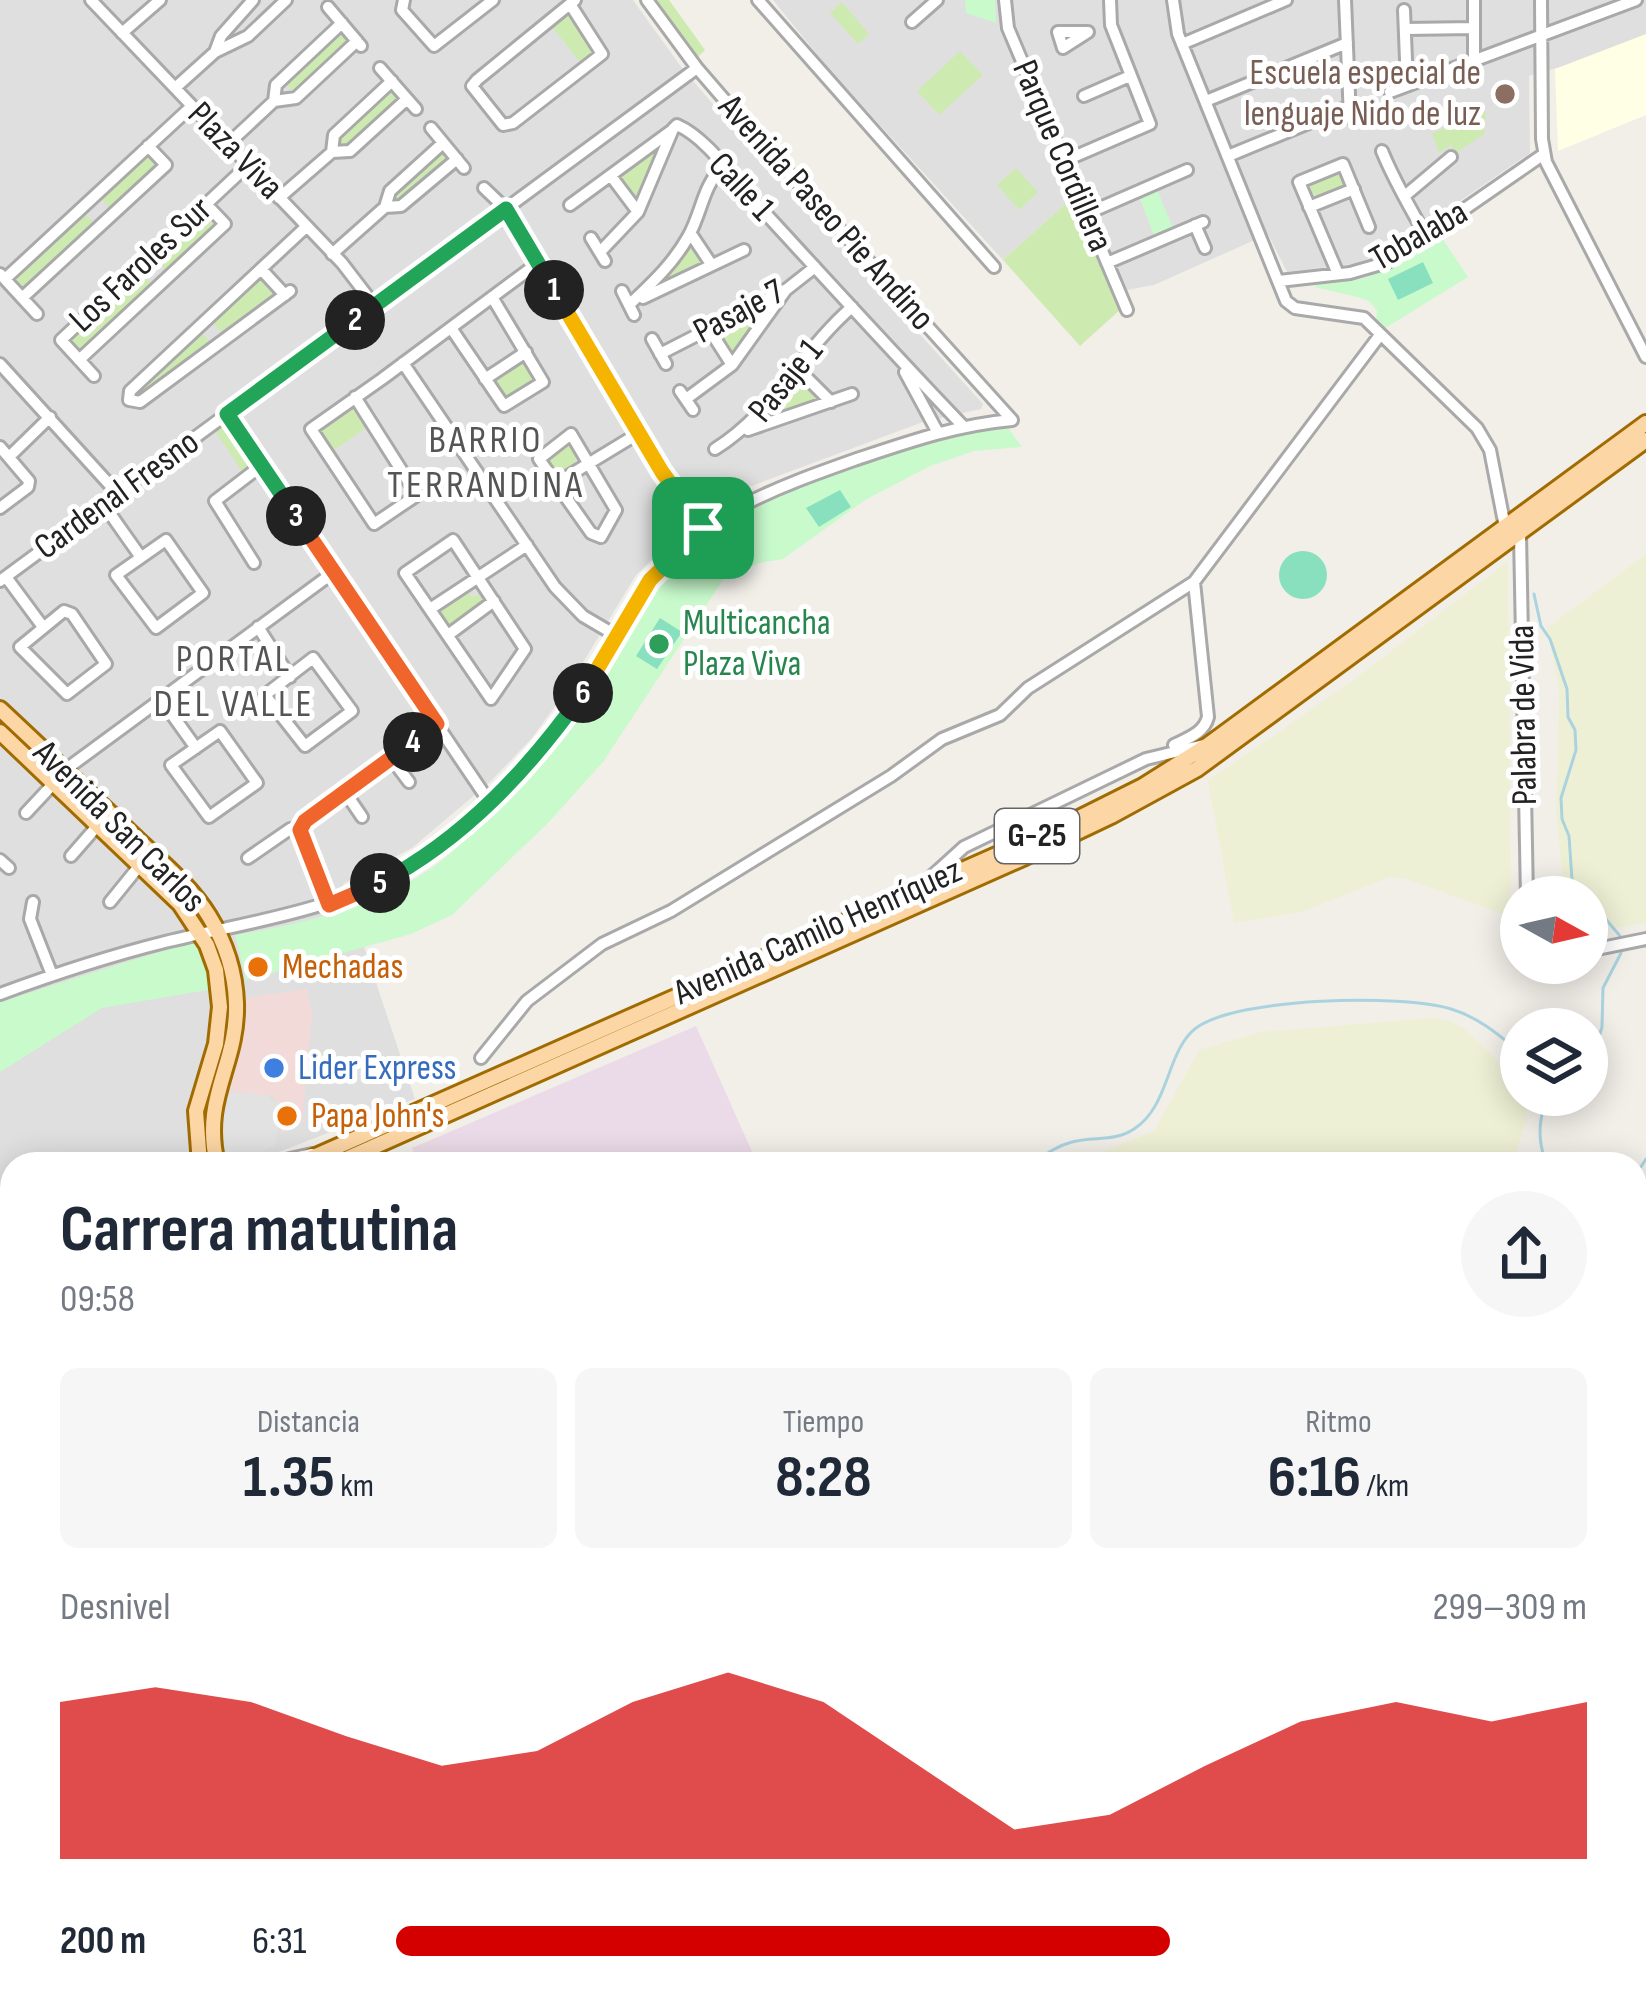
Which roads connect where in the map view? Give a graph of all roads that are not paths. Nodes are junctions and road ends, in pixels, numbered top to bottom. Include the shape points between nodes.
1 (91, 0) edge
2 (160, 0) edge
3 (253, 0) edge
4 (286, 0) edge
5 (404, 0) edge
6 (493, 0) edge
7 (647, 0) edge
8 (758, 0) edge
9 (937, 0) edge
10 (1005, 0) edge
11 (1110, 0) edge
12 (1173, 0) edge
13 (1240, 0) edge
14 (1345, 0) edge
15 (1474, 0) edge
16 (1541, 0) edge
17 (1636, 0) edge
18 (1282, 1) edge
19 (572, 2) edge
20 (1610, 5) edge
21 (328, 7) dead end
22 (1404, 10) dead end
23 (1241, 19) junction
24 (912, 22) dead end
25 (342, 23) junction
26 (1111, 25) junction
27 (1474, 28) junction
28 (1405, 29) junction
29 (1088, 32) dead end
30 (122, 33) junction
31 (1541, 34) junction
32 (1347, 43) junction
33 (1182, 44) junction
34 (215, 52) junction
35 (1474, 60) junction
36 (380, 68) dead end
37 (697, 68) junction
38 (1130, 76) junction
39 (392, 81) junction
40 (1407, 85) junction
41 (175, 88) junction
42 (1390, 92) dead end
43 (1084, 96) dead end
44 (274, 101) junction
45 (1206, 101) junction
46 (192, 106) junction
47 (431, 128) dead end
48 (674, 128) junction
49 (443, 143) junction
50 (228, 144) junction
51 (148, 146) junction
52 (1382, 151) dead end
53 (332, 152) junction
54 (1544, 154) junction
55 (1228, 156) junction
56 (1451, 157) dead end
57 (1064, 161) junction
58 (248, 165) junction
59 (722, 166) junction
60 (1187, 170) dead end
61 (611, 176) junction
62 (484, 188) dead end
63 (1354, 189) junction
64 (1406, 194) junction
65 (279, 198) junction
66 (87, 203) junction
67 (206, 204) junction
68 (570, 205) dead end
69 (385, 207) junction
70 (1310, 207) junction
71 (506, 209) junction
72 (638, 212) junction
73 (1086, 214) junction
74 (104, 222) junction
75 (306, 226) junction
76 (1369, 226) dead end
77 (691, 234) junction
78 (592, 238) dead end
79 (1427, 238) junction
80 (1151, 244) junction
81 (1205, 248) dead end
82 (743, 250) dead end
83 (332, 254) junction
84 (1158, 261) dead end
85 (538, 263) junction
86 (1107, 263) junction
87 (142, 264) junction
88 (711, 264) junction
89 (815, 267) junction
90 (994, 267) dead end
91 (261, 269) junction
92 (1338, 274) junction
93 (3, 277) edge
94 (1279, 281) junction
95 (160, 284) junction
96 (787, 289) junction
97 (622, 291) dead end
98 (492, 297) junction
99 (22, 298) junction
100 (375, 307) junction
101 (852, 307) junction
102 (632, 310) junction
103 (1126, 310) dead end
104 (37, 314) dead end
105 (205, 323) junction
106 (451, 328) junction
107 (709, 329) junction
108 (1380, 335) junction
109 (652, 339) dead end
110 (220, 342) junction
111 (526, 352) junction
112 (1646, 357) edge
113 (79, 360) junction
114 (403, 363) junction
115 (0, 364) edge
116 (732, 364) junction
117 (901, 364) junction
118 (796, 367) junction
119 (94, 376) dead end
120 (485, 379) junction
121 (852, 394) dead end
122 (355, 397) junction
123 (686, 400) dead end
124 (831, 402) junction
125 (227, 414) junction
126 (50, 416) junction
127 (1646, 423) edge
128 (962, 424) junction
129 (745, 430) junction
130 (937, 431) junction
131 (639, 433) junction
132 (1646, 440) edge
133 (715, 449) dead end
134 (5, 451) edge
135 (590, 461) junction
136 (262, 465) junction
137 (555, 484) junction
138 (118, 494) junction
139 (104, 505) junction
140 (0, 508) edge
141 (1505, 527) junction
142 (703, 528) junction
143 (1520, 533) junction
144 (527, 545) junction
145 (140, 556) junction
146 (254, 563) dead end
147 (334, 572) junction
148 (477, 576) junction
149 (3, 579) edge
150 (1194, 582) junction
151 (494, 601) junction
152 (430, 609) junction
153 (43, 627) junction
154 (258, 628) junction
155 (448, 635) junction
156 (617, 636) junction
157 (290, 676) junction
158 (161, 699) junction
159 (0, 709) edge
160 (437, 724) junction
161 (3, 741) edge
162 (1208, 745) junction
163 (196, 748) junction
164 (392, 758) junction
165 (1146, 759) junction
166 (64, 770) junction
167 (409, 782) dead end
168 (54, 783) junction
169 (345, 792) junction
170 (490, 803) junction
171 (26, 813) dead end
172 (362, 817) dead end
173 (98, 825) junction
174 (301, 827) junction
175 (70, 856) dead end
176 (248, 858) dead end
177 (140, 865) junction
178 (1527, 876) edge
179 (921, 886) junction
180 (33, 902) dead end
181 (110, 902) dead end
182 (329, 905) junction
183 (209, 932) junction
184 (1646, 940) edge
185 (1608, 947) edge
186 (52, 975) junction
187 (0, 994) edge
188 (481, 1058) dead end
189 (212, 1142) junction
190 (196, 1143) junction
191 (198, 1152) edge
192 (214, 1152) edge
193 (322, 1152) edge
194 (362, 1152) edge
195 (0, 1832) edge
196 (0, 1855) edge

1 - 30 street, Plaza Viva
2 - 30 street
3 - 34 street
4 - 34 street via 248,36
5 - 6 street via 402,10 434,46
7 - 37 street, Avenida Paseo Pie Andino
8 - 90 street
9 - 24 street
10 - 57 street, Parque Cordillera via 1008,28
11 - 26 street
12 - 33 street
13 - 23 street
14 - 32 street
15 - 27 street
16 - 31 street
17 - 20 street
18 - 23 street
19 - 19 street via 602,54 503,125 472,86
20 - 31 street
21 - 25 street
22 - 28 street
23 - 33 street
25 - 44 street via 276,85
25 - 44 street via 359,44 296,98
26 - 29 street
26 - 38 street
27 - 28 street
27 - 35 street
28 - 40 street
30 - 41 street, Plaza Viva
31 - 35 street
31 - 54 street
32 - 45 street
32 - 55 street via 1350,112
33 - 45 street
34 - 41 street
35 - 40 street
36 - 39 street
37 - 71 street, Cardenal Fresno
37 - 128 street, Avenida Paseo Pie Andino via 1012,420
38 - 43 street
38 - 57 street via 1150,124
39 - 53 street via 334,135
39 - 53 street via 411,104 350,151
40 - 42 street
41 - 46 street, Plaza Viva
44 - 50 street
45 - 55 street
46 - 50 street, Plaza Viva
46 - 51 street
47 - 49 street
48 - 59 street, Calle 1 via 686,129
48 - 61 street
48 - 72 street
49 - 69 street via 390,191
49 - 69 street via 460,164 401,206
50 - 58 street, Plaza Viva
51 - 66 street
51 - 74 street via 166,165
52 - 64 street
53 - 65 street
54 - 79 street, Tobalaba
54 - 112 street
55 - 94 street
56 - 64 street
57 - 73 street, Parque Cordillera
58 - 65 street, Plaza Viva
58 - 67 street, Los Faroles Sur
59 - 77 street
59 - 89 street, Calle 1
60 - 73 street
61 - 68 street
61 - 72 street
62 - 71 street
63 - 70 street
63 - 70 street via 1343,164 1299,182
63 - 76 street
64 - 79 street
65 - 75 street, Plaza Viva
66 - 74 street
66 - 93 street
67 - 87 street, Los Faroles Sur
67 - 95 street via 224,224
69 - 83 street
70 - 92 street
71 - 85 street
71 - 100 street, Cardenal Fresno
72 - 78 street via 603,256
73 - 86 street, Parque Cordillera
74 - 99 street
75 - 83 street, Plaza Viva
75 - 91 street
77 - 88 street
77 - 102 street
79 - 92 street, Tobalaba via 1388,262
80 - 81 street via 1199,224
80 - 84 street
80 - 86 street
82 - 88 street
83 - 100 street, Plaza Viva
85 - 98 street
85 - 131 street
86 - 103 street, Parque Cordillera
87 - 95 street
87 - 113 street, Los Faroles Sur via 61,340
88 - 102 street
89 - 96 street, Pasaje 7
89 - 101 street, Calle 1
91 - 105 street
91 - 110 street via 287,293
92 - 94 street, Tobalaba
93 - 99 street
94 - 108 street via 1295,308 1364,318
95 - 113 street
96 - 107 street, Pasaje 7
96 - 116 street
97 - 102 street
98 - 106 street
98 - 111 street
99 - 104 street
100 - 125 street, Cardenal Fresno
101 - 117 street, Calle 1
101 - 118 street, Pasaje 1
105 - 110 street
105 - 110 street via 128,396 132,403
106 - 114 street
106 - 120 street
107 - 109 street, Pasaje 7 via 663,359
107 - 116 street
108 - 141 street via 1478,428
108 - 150 street
111 - 120 street
111 - 120 street via 543,382 504,406
113 - 119 street
114 - 122 street
114 - 144 street
115 - 126 street
116 - 123 street
117 - 128 street, Calle 1
117 - 130 street, Calle 1
118 - 124 street
118 - 129 street, Pasaje 1
121 - 124 street
122 - 122 street via 417,495 374,524 311,429
124 - 129 street
125 - 136 street
125 - 138 street, Cardenal Fresno
126 - 134 street
126 - 138 street
127 - 141 main road, Avenida Camilo Henríquez / G-25
128 - 130 street
129 - 133 street, Pasaje 1
130 - 142 street via 777,489
131 - 135 street
131 - 142 street
132 - 143 main road, Avenida Camilo Henríquez / G-25
134 - 140 street via 29,481
135 - 137 street
135 - 137 street via 572,434 539,459
135 - 137 street via 616,510 601,537
136 - 146 street via 215,501
136 - 147 street
138 - 139 street, Cardenal Fresno
139 - 145 street
139 - 149 street, Cardenal Fresno
141 - 162 main road, Avenida Camilo Henríquez / G-25
142 - 156 street via 650,580
143 - 178 street, Palabra de Vida
143 - 194 main road, Avenida Camilo Henríquez / G-25 via 1197,769 1112,817
144 - 148 street
144 - 156 street via 573,607
145 - 145 street via 117,579 156,628 203,592 170,543
147 - 154 street
147 - 160 street
148 - 151 street
148 - 152 street
148 - 152 street via 452,540 405,573
149 - 153 street
150 - 165 street via 1206,725
150 - 188 street via 1028,688 1000,716 942,739 687,902 588,954 527,1001
151 - 155 street
151 - 155 street via 525,649 491,699
152 - 155 street
153 - 153 street via 20,647 63,692 104,668 68,611
154 - 157 street
154 - 158 street
156 - 170 street via 570,712
157 - 157 street via 314,658 352,711 304,746 265,695
158 - 163 street
158 - 166 street
159 - 166 main road, Avenida San Carlos
160 - 164 street
160 - 170 street
161 - 168 main road, Avenida San Carlos
162 - 165 street
162 - 179 main road, Avenida Camilo Henríquez / G-25 via 1096,810
163 - 163 street via 171,765 209,817 257,783 220,730
164 - 167 street
164 - 169 street
165 - 179 street via 964,847
166 - 183 main road, Avenida San Carlos via 176,877
168 - 171 street
168 - 173 main road, Avenida San Carlos
169 - 172 street
169 - 174 street
170 - 182 street via 424,856
173 - 175 street
173 - 177 main road, Avenida San Carlos
174 - 176 street
174 - 182 street
177 - 181 street
177 - 183 main road, Avenida San Carlos
179 - 193 main road, Avenida Camilo Henríquez / G-25
180 - 186 street via 30,919
182 - 183 street
183 - 186 street
183 - 189 main road, Avenida San Carlos via 232,971 236,1014
183 - 190 main road, Avenida San Carlos via 220,1007
184 - 185 street
186 - 187 street
189 - 190 main road
189 - 192 main road, Avenida San Carlos
190 - 191 main road, Avenida San Carlos
195 - 196 street

